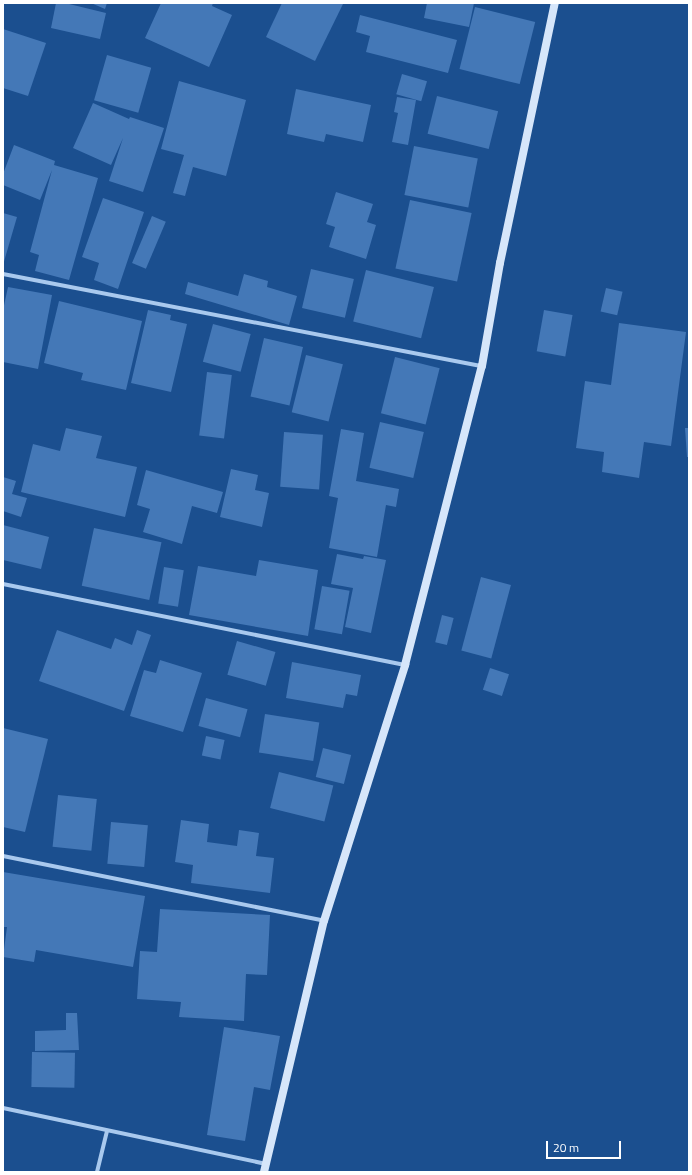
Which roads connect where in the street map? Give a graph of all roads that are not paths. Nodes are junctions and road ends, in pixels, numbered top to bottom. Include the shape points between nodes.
1 (555, 3) edge
2 (3, 274) edge
3 (482, 366) junction
4 (3, 584) edge
5 (405, 665) junction
6 (3, 856) edge
7 (324, 921) junction
8 (3, 1108) edge
9 (107, 1131) junction
10 (265, 1168) edge
11 (97, 1172) edge

1 - 3 main road via 500,263
2 - 3 street
3 - 5 main road
4 - 5 street
5 - 7 main road
6 - 7 street
7 - 10 main road
8 - 9 street
9 - 10 street
9 - 11 street

